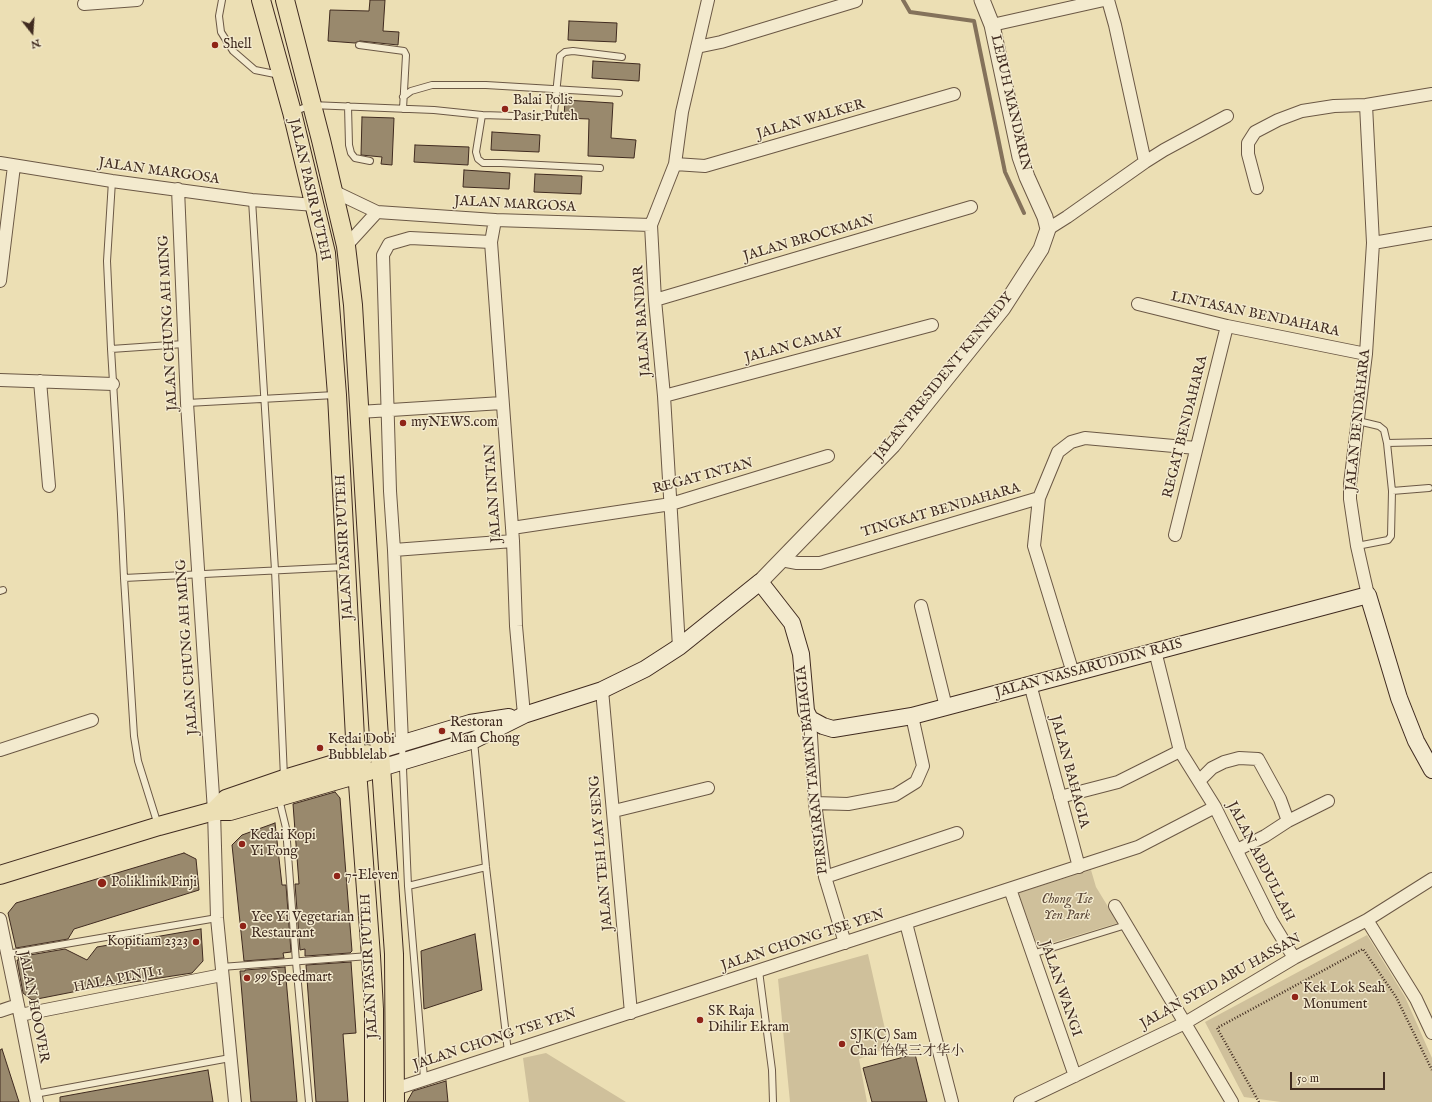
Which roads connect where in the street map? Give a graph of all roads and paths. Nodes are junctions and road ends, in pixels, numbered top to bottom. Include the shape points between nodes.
1 (137, 0) edge
2 (222, 0) edge
3 (261, 0) edge
4 (285, 0) edge
5 (708, 0) edge
6 (982, 0) edge
7 (1104, 0) edge
8 (1108, 0) edge
9 (856, 1) dead end
10 (84, 4) dead end
11 (992, 25) junction
12 (359, 45) dead end
13 (697, 47) junction
14 (622, 58) dead end
15 (282, 75) junction
16 (556, 89) junction
17 (619, 93) dead end
18 (954, 94) dead end
19 (1432, 94) edge
20 (403, 97) junction
21 (311, 105) junction
22 (1366, 105) junction
23 (348, 106) junction
24 (403, 109) junction
25 (292, 112) junction
26 (482, 115) junction
27 (1227, 116) dead end
28 (370, 161) dead end
29 (1145, 162) junction
30 (0, 163) edge
31 (675, 164) junction
32 (14, 166) junction
33 (600, 168) dead end
34 (112, 181) junction
35 (1257, 188) dead end
36 (178, 189) junction
37 (333, 191) junction
38 (252, 200) junction
39 (315, 205) junction
40 (971, 207) dead end
41 (377, 212) junction
42 (495, 220) junction
43 (651, 225) junction
44 (1048, 229) junction
45 (1432, 233) edge
46 (492, 242) junction
47 (1373, 243) junction
48 (346, 246) junction
49 (0, 281) edge
50 (655, 300) junction
51 (1138, 304) dead end
52 (932, 325) dead end
53 (1227, 326) junction
54 (184, 344) junction
55 (111, 349) junction
56 (1366, 354) junction
57 (0, 380) edge
58 (40, 381) junction
59 (113, 384) junction
60 (337, 395) junction
61 (664, 396) junction
62 (265, 399) junction
63 (187, 403) junction
64 (502, 403) junction
65 (388, 409) junction
66 (359, 412) junction
67 (1358, 421) junction
68 (1432, 442) edge
69 (1387, 443) junction
70 (1196, 448) junction
71 (828, 456) dead end
72 (49, 486) dead end
73 (1429, 488) dead end
74 (1392, 491) junction
75 (1039, 498) junction
76 (671, 504) junction
77 (512, 528) junction
78 (1175, 535) dead end
79 (513, 541) junction
80 (1357, 546) junction
81 (394, 550) junction
82 (781, 560) junction
83 (346, 567) junction
84 (275, 570) junction
85 (198, 574) junction
86 (124, 578) junction
87 (760, 582) junction
88 (1368, 595) junction
89 (920, 606) dead end
90 (679, 647) junction
91 (1155, 652) junction
92 (1073, 674) junction
93 (1030, 684) junction
94 (602, 690) junction
95 (946, 707) junction
96 (524, 715) junction
97 (912, 716) junction
98 (810, 719) junction
99 (92, 720) dead end
100 (474, 740) junction
101 (402, 744) junction
102 (0, 750) edge
103 (1180, 751) junction
104 (380, 759) junction
105 (403, 761) junction
106 (357, 766) junction
107 (1432, 770) edge
108 (284, 779) junction
109 (1199, 781) junction
110 (708, 788) dead end
111 (1060, 797) junction
112 (278, 798) junction
113 (1328, 801) dead end
114 (815, 803) junction
115 (1215, 807) junction
116 (214, 811) junction
117 (614, 811) junction
118 (1288, 821) junction
119 (159, 826) junction
120 (957, 833) dead end
121 (1236, 850) junction
122 (486, 867) junction
123 (1079, 867) junction
124 (0, 875) edge
125 (824, 877) junction
126 (1432, 879) edge
127 (408, 886) junction
128 (1010, 889) junction
129 (1115, 906) dead end
130 (217, 918) junction
131 (0, 919) edge
132 (1367, 920) junction
133 (906, 923) junction
134 (1126, 925) junction
135 (845, 943) junction
136 (7, 954) junction
137 (1032, 954) junction
138 (371, 956) junction
139 (1294, 958) junction
140 (296, 962) junction
141 (759, 971) junction
142 (221, 972) junction
143 (19, 1010) junction
144 (0, 1011) edge
145 (631, 1013) junction
146 (1186, 1023) junction
147 (1432, 1033) edge
148 (508, 1052) junction
149 (230, 1058) junction
150 (1432, 1070) edge
151 (1075, 1076) junction
152 (424, 1078) junction
153 (395, 1095) edge
154 (36, 1098) edge
155 (235, 1102) edge
156 (309, 1102) edge
157 (374, 1102) edge
158 (773, 1102) edge
159 (952, 1102) edge
160 (1020, 1102) edge
161 (1232, 1102) edge
162 (1259, 1102) edge

1 - 10 street
2 - 15 lane via 219,16 221,32 233,51 256,70
3 - 15 main road, JALAN PASIR PUTEH
4 - 21 main road, JALAN PASIR PUTEH
5 - 13 street, JALAN BANDAR
6 - 11 street, LEBUH MANDARIN
7 - 11 street
8 - 29 street
9 - 13 street
11 - 44 street, LEBUH MANDARIN via 1020,157
12 - 20 lane via 404,51 406,55
13 - 31 street, JALAN BANDAR via 682,112
14 - 16 lane via 565,52 560,56
15 - 25 main road, JALAN PASIR PUTEH
16 - 17 lane
16 - 20 lane via 432,85 411,91
16 - 26 lane via 554,113 547,117
18 - 31 street, JALAN WALKER via 705,166
19 - 22 street
20 - 24 lane
21 - 23 lane
21 - 25 lane
21 - 37 main road, JALAN PASIR PUTEH
22 - 35 street via 1302,111 1256,132 1248,143 1248,154
22 - 47 street, JALAN BENDAHARA
23 - 24 lane
23 - 28 lane via 351,154 355,158
24 - 26 lane
25 - 39 main road, JALAN PASIR PUTEH
26 - 33 lane via 476,152 478,159 483,163
27 - 29 street
29 - 44 street
30 - 32 street, JALAN MARGOSA
31 - 43 street, JALAN BANDAR
32 - 34 street, JALAN MARGOSA
32 - 49 street
34 - 36 street, JALAN MARGOSA
34 - 55 lane via 107,261
36 - 38 street, JALAN MARGOSA
36 - 54 street, JALAN CHUNG AH MING
37 - 41 street
37 - 48 main road, JALAN PASIR PUTEH
38 - 39 street, JALAN MARGOSA
38 - 62 lane
39 - 60 main road, JALAN PASIR PUTEH via 326,253
40 - 50 street, JALAN BROCKMAN
41 - 42 street, JALAN MARGOSA
41 - 48 street
42 - 43 street, JALAN MARGOSA
42 - 46 street, JALAN INTAN
43 - 50 street, JALAN BANDAR
44 - 82 street, JALAN PRESIDENT KENNEDY via 1041,248 1002,308 893,445
45 - 47 street
46 - 64 street, JALAN INTAN
46 - 65 street via 410,238 389,244 383,255
47 - 56 street, JALAN BENDAHARA
48 - 66 main road, JALAN PASIR PUTEH via 353,305
50 - 61 street, JALAN BANDAR
51 - 53 street, LINTASAN BENDAHARA
52 - 61 street, JALAN CAMAY
53 - 56 street, LINTASAN BENDAHARA
53 - 70 street, REGAT BENDAHARA
54 - 55 lane
54 - 63 street, JALAN CHUNG AH MING
55 - 59 lane
56 - 67 street, JALAN BENDAHARA
57 - 58 street
58 - 59 street
58 - 72 street
59 - 86 lane
60 - 62 lane
60 - 83 main road, JALAN PASIR PUTEH
61 - 76 street, JALAN BANDAR
62 - 63 lane
62 - 84 lane
63 - 85 street, JALAN CHUNG AH MING
64 - 65 street
64 - 77 street, JALAN INTAN
65 - 66 street
65 - 81 street
66 - 104 main road, JALAN PASIR PUTEH
67 - 69 lane via 1384,430
67 - 80 street, JALAN BENDAHARA via 1350,484
68 - 69 lane
69 - 74 lane
70 - 75 street, TINGKAT BENDAHARA via 1085,438 1071,442 1058,452
70 - 78 street, REGAT BENDAHARA
71 - 76 street, REGAT INTAN
73 - 74 lane
74 - 80 lane via 1391,536 1388,540
75 - 82 street, TINGKAT BENDAHARA via 820,563
75 - 92 street via 1034,546
76 - 77 street, REGAT INTAN
76 - 90 street, JALAN BANDAR
77 - 79 street, JALAN INTAN
79 - 81 street
79 - 96 street, JALAN INTAN via 516,626
80 - 88 street, JALAN BENDAHARA
81 - 101 street
82 - 87 street, JALAN PRESIDENT KENNEDY
83 - 84 lane
83 - 106 main road, JALAN PASIR PUTEH
84 - 85 lane
84 - 108 lane
85 - 86 lane
85 - 116 street, JALAN CHUNG AH MING
86 - 119 lane via 135,745
87 - 90 main road
87 - 98 main road, PERSIARAN TAMAN BAHAGIA via 792,623 801,654 806,711
88 - 91 main road, JALAN NASSARUDDIN RAIS
88 - 107 main road, JALAN BENDAHARA via 1399,698 1416,741
89 - 95 street
90 - 94 main road via 645,669
91 - 92 main road, JALAN NASSARUDDIN RAIS
91 - 103 street, JALAN ABDULLAH
92 - 93 main road, JALAN NASSARUDDIN RAIS
93 - 95 main road, JALAN NASSARUDDIN RAIS
93 - 111 street, JALAN BAHAGIA
94 - 96 main road
94 - 117 street, JALAN TEH LAY SENG
95 - 97 main road, JALAN NASSARUDDIN RAIS
96 - 100 main road
96 - 101 main road via 470,723
97 - 98 main road, JALAN NASSARUDDIN RAIS via 833,729
97 - 114 street via 923,766 916,782 895,795 848,804
98 - 114 street, PERSIARAN TAMAN BAHAGIA
99 - 102 street
100 - 105 main road
100 - 122 lane
101 - 104 main road
101 - 105 lane
103 - 109 street, JALAN ABDULLAH
103 - 111 street via 1118,782
104 - 105 main road
104 - 106 main road
104 - 153 main road, JALAN PASIR PUTEH via 394,954
105 - 127 lane
106 - 108 main road
106 - 112 main road
106 - 138 main road, JALAN PASIR PUTEH
108 - 116 main road via 226,799
109 - 115 street, JALAN ABDULLAH
109 - 118 street via 1212,768 1224,762 1239,758 1258,758 1277,792
110 - 117 street
111 - 123 street, JALAN BAHAGIA
112 - 116 main road via 230,812
112 - 140 lane via 286,828
113 - 118 street
114 - 125 street, PERSIARAN TAMAN BAHAGIA
115 - 121 street, JALAN ABDULLAH
115 - 123 street, JALAN CHONG TSE YEN via 1138,847
116 - 119 main road
116 - 130 street, JALAN CHUNG AH MING
117 - 145 street, JALAN TEH LAY SENG
118 - 121 street
119 - 124 main road
120 - 125 street
121 - 139 street, JALAN ABDULLAH via 1271,920
122 - 127 lane
122 - 148 lane
123 - 128 street, JALAN CHONG TSE YEN
125 - 135 street, PERSIARAN TAMAN BAHAGIA
126 - 132 street, JALAN SYED ABU HASSAN
127 - 152 lane
128 - 133 street, JALAN CHONG TSE YEN
128 - 137 street, JALAN WANGI
129 - 134 street
130 - 136 lane
130 - 142 street, JALAN CHUNG AH MING
131 - 136 street, JALAN HOOVER
132 - 139 street, JALAN SYED ABU HASSAN
132 - 147 street via 1416,999
133 - 135 street, JALAN CHONG TSE YEN
133 - 159 street
134 - 137 lane
134 - 146 street
135 - 141 street, JALAN CHONG TSE YEN
136 - 143 street, JALAN HOOVER
137 - 151 street, JALAN WANGI
138 - 140 lane
138 - 157 main road, JALAN PASIR PUTEH
139 - 146 street, JALAN SYED ABU HASSAN
140 - 142 lane
140 - 156 lane
141 - 145 street, JALAN CHONG TSE YEN
141 - 158 lane via 772,1070
142 - 143 street, HALA PINJI 1
142 - 149 street, JALAN CHUNG AH MING
143 - 144 street, HALA PINJI 1
143 - 154 street, JALAN HOOVER
145 - 148 street, JALAN CHONG TSE YEN
146 - 151 street, JALAN SYED ABU HASSAN
146 - 161 street
148 - 152 street, JALAN CHONG TSE YEN
149 - 154 lane
149 - 155 street, JALAN CHUNG AH MING
150 - 162 path via 1396,997 1363,949 1217,1028
151 - 160 street, JALAN SYED ABU HASSAN
152 - 153 street, JALAN CHONG TSE YEN

